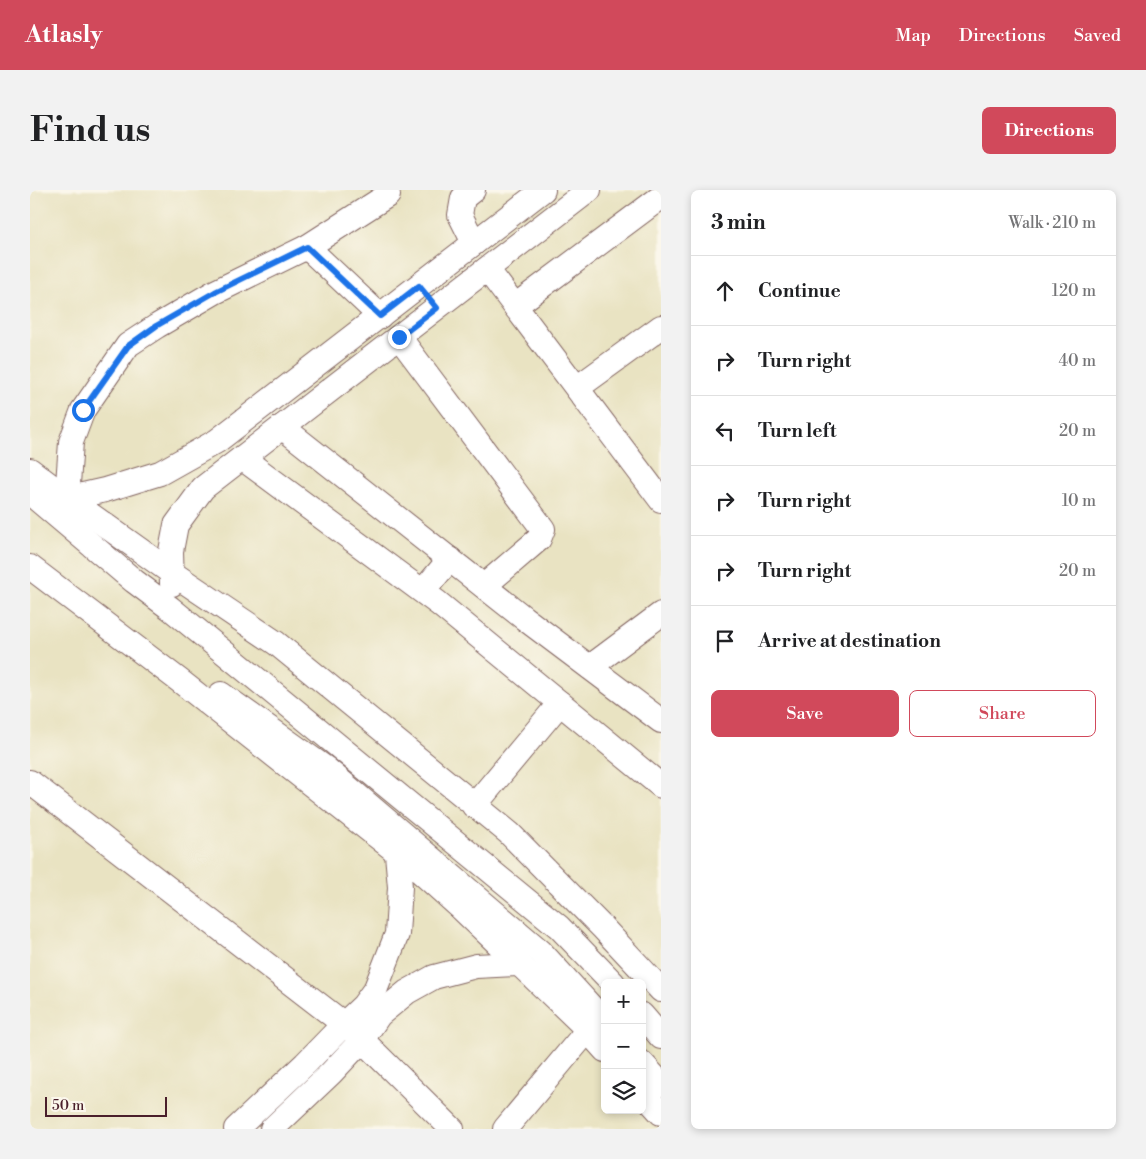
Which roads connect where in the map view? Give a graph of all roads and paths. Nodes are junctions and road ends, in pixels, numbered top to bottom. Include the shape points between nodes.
1 (473, 190) edge
2 (543, 190) edge
3 (589, 190) edge
4 (388, 195) dead end
5 (661, 198) edge
6 (474, 243) junction
7 (307, 247) junction
8 (487, 269) junction
9 (419, 286) junction
10 (515, 306) junction
11 (437, 308) junction
12 (380, 316) junction
13 (661, 326) edge
14 (399, 337) junction
15 (577, 388) junction
16 (282, 427) junction
17 (242, 458) junction
18 (30, 470) edge
19 (656, 484) edge
20 (37, 498) edge
21 (67, 498) junction
22 (30, 554) edge
23 (450, 559) junction
24 (30, 567) edge
25 (172, 573) junction
26 (484, 586) junction
27 (423, 591) junction
28 (170, 608) junction
29 (661, 614) edge
30 (590, 667) junction
31 (560, 703) junction
32 (661, 721) edge
33 (30, 782) edge
34 (661, 786) edge
35 (474, 806) junction
36 (392, 825) junction
37 (398, 852) junction
38 (518, 964) junction
39 (608, 979) edge
40 (661, 990) edge
41 (646, 1020) edge
42 (596, 1022) edge
43 (344, 1024) junction
44 (661, 1037) edge
45 (601, 1038) edge
46 (362, 1040) junction
47 (646, 1067) edge
48 (661, 1084) edge
49 (646, 1096) edge
50 (661, 1113) edge
51 (236, 1129) edge
52 (272, 1129) edge
53 (452, 1129) edge
54 (505, 1129) edge

1 - 6 street via 462,198 460,215
2 - 6 street
3 - 8 street
4 - 7 street
5 - 10 street
6 - 9 street
7 - 12 street
7 - 21 street via 215,292 128,346 83,410 71,442
8 - 10 street
8 - 11 street
9 - 11 street
9 - 12 street
10 - 15 street
11 - 14 street
12 - 21 street via 218,441 160,473
13 - 15 street
14 - 16 street
14 - 26 street via 543,529 539,539
15 - 19 street
16 - 17 street
16 - 23 street
17 - 25 street via 203,488 176,525 171,551
17 - 27 street
18 - 21 street
20 - 21 street
20 - 28 street
21 - 25 street
22 - 36 street via 325,768
23 - 26 street
23 - 27 street
24 - 37 street
25 - 28 street
25 - 35 street via 276,643
26 - 30 street
27 - 31 street
28 - 39 street via 559,927
29 - 30 street
30 - 32 street
31 - 34 street
31 - 35 street
33 - 43 street
35 - 40 street via 508,833
36 - 37 street
36 - 42 street via 541,952
37 - 38 street
37 - 43 street via 397,934 376,988
38 - 42 street
38 - 46 street via 476,966 434,977 407,992 379,1016
41 - 44 street
42 - 45 street
42 - 54 street
43 - 46 street
43 - 51 street
46 - 52 street
46 - 53 street
47 - 48 street
49 - 50 street

